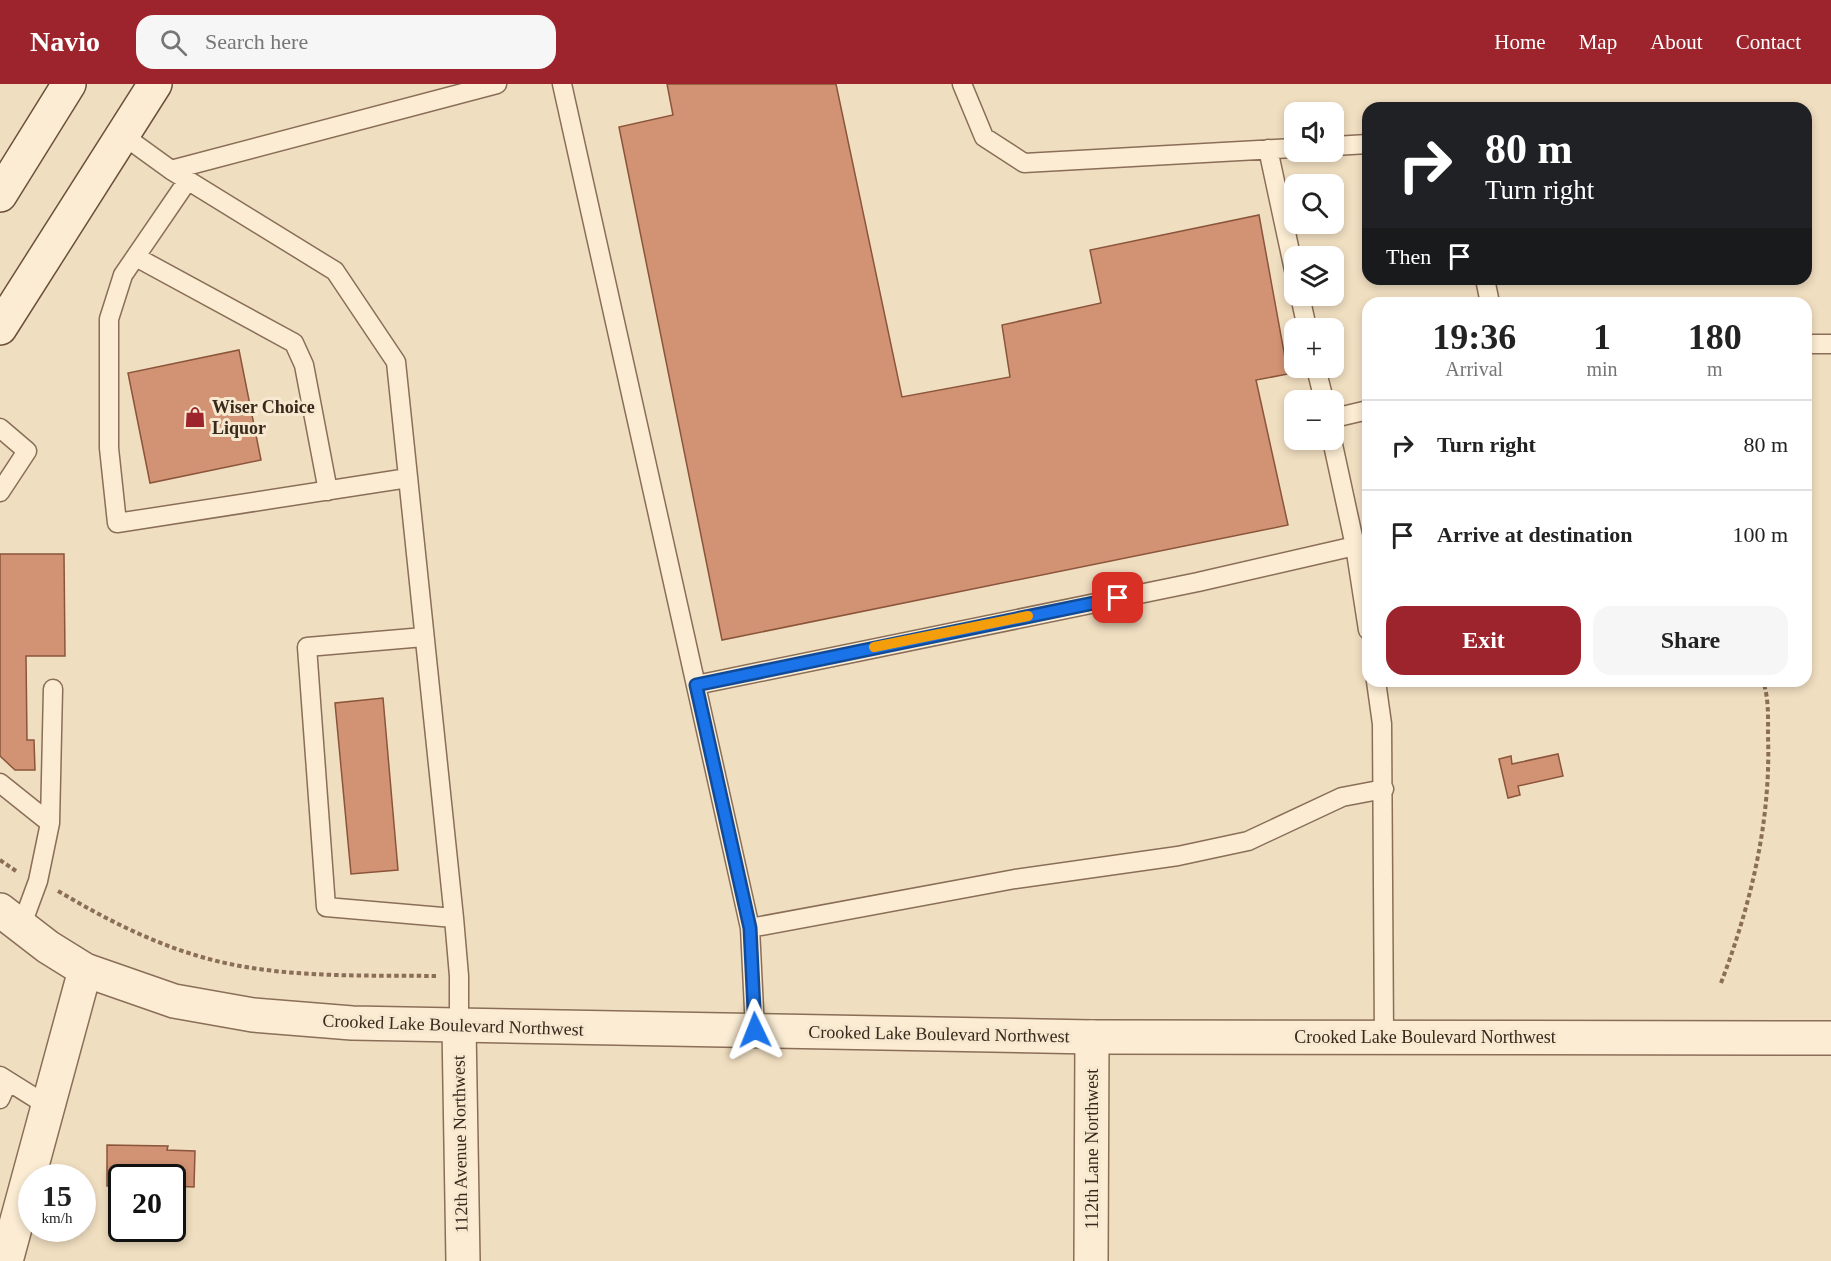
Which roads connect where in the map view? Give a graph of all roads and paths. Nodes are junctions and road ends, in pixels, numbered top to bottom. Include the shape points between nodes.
1 (69, 84) edge
2 (154, 84) edge
3 (497, 84) edge
4 (562, 84) edge
5 (962, 84) edge
6 (124, 136) junction
7 (1362, 144) edge
8 (1344, 145) edge
9 (1284, 148) edge
10 (1268, 149) junction
11 (171, 170) junction
12 (188, 180) junction
13 (0, 195) edge
14 (1289, 246) edge
15 (136, 256) junction
16 (0, 328) edge
17 (1812, 344) edge
18 (1831, 344) edge
19 (1362, 411) edge
20 (1344, 416) edge
21 (0, 428) edge
22 (1334, 450) edge
23 (408, 478) junction
24 (328, 491) junction
25 (0, 492) edge
26 (1355, 546) junction
27 (1362, 591) edge
28 (424, 637) junction
29 (696, 685) junction
30 (1377, 687) edge
31 (1765, 687) edge
32 (53, 689) dead end
33 (0, 783) edge
34 (1384, 789) junction
35 (50, 823) junction
36 (0, 860) edge
37 (38, 881) junction
38 (454, 918) junction
39 (11, 919) edge
40 (750, 928) junction
41 (85, 970) junction
42 (459, 976) junction
43 (1721, 982) dead end
44 (459, 1027) junction
45 (755, 1030) junction
46 (1092, 1037) junction
47 (1831, 1038) edge
48 (1384, 1039) junction
49 (4, 1079) edge
50 (0, 1099) edge
51 (48, 1106) junction
52 (8, 1220) edge
53 (6, 1261) edge
54 (464, 1261) edge
55 (1091, 1261) edge

1 - 13 street
2 - 6 street
3 - 11 lane
4 - 29 lane
5 - 10 lane via 984,137 1024,163
6 - 11 lane
6 - 16 street
7 - 8 lane
9 - 10 lane
10 - 14 lane
11 - 12 lane
12 - 15 lane
12 - 23 lane via 335,271 396,362
15 - 24 lane via 294,343 304,365
15 - 24 lane via 123,275 109,319 109,448 117,523
17 - 18 lane
19 - 20 lane
21 - 25 lane via 27,451
22 - 26 lane
23 - 24 lane
23 - 28 lane
26 - 27 lane
26 - 29 lane via 1230,576
28 - 38 lane
28 - 38 lane via 307,648 327,907
29 - 40 lane
30 - 34 lane
31 - 43 path via 1769,749 1765,826 1754,881
32 - 35 lane
33 - 35 lane
34 - 40 lane via 1342,797 1248,841
34 - 48 lane
35 - 37 lane
36 - 37 path
37 - 39 lane
37 - 42 path via 151,940 197,956 302,974
38 - 42 lane
39 - 41 street, Crooked Lake Boulevard Northwest
40 - 45 lane
41 - 44 street, Crooked Lake Boulevard Northwest via 174,1001 253,1015
41 - 51 street
42 - 44 lane
44 - 45 street, Crooked Lake Boulevard Northwest
44 - 54 street, 112th Avenue Northwest
45 - 46 street, Crooked Lake Boulevard Northwest
46 - 48 street, Crooked Lake Boulevard Northwest
46 - 55 street, 112th Lane Northwest
47 - 48 street, Crooked Lake Boulevard Northwest
49 - 50 lane
49 - 51 lane
51 - 52 street
52 - 53 street

